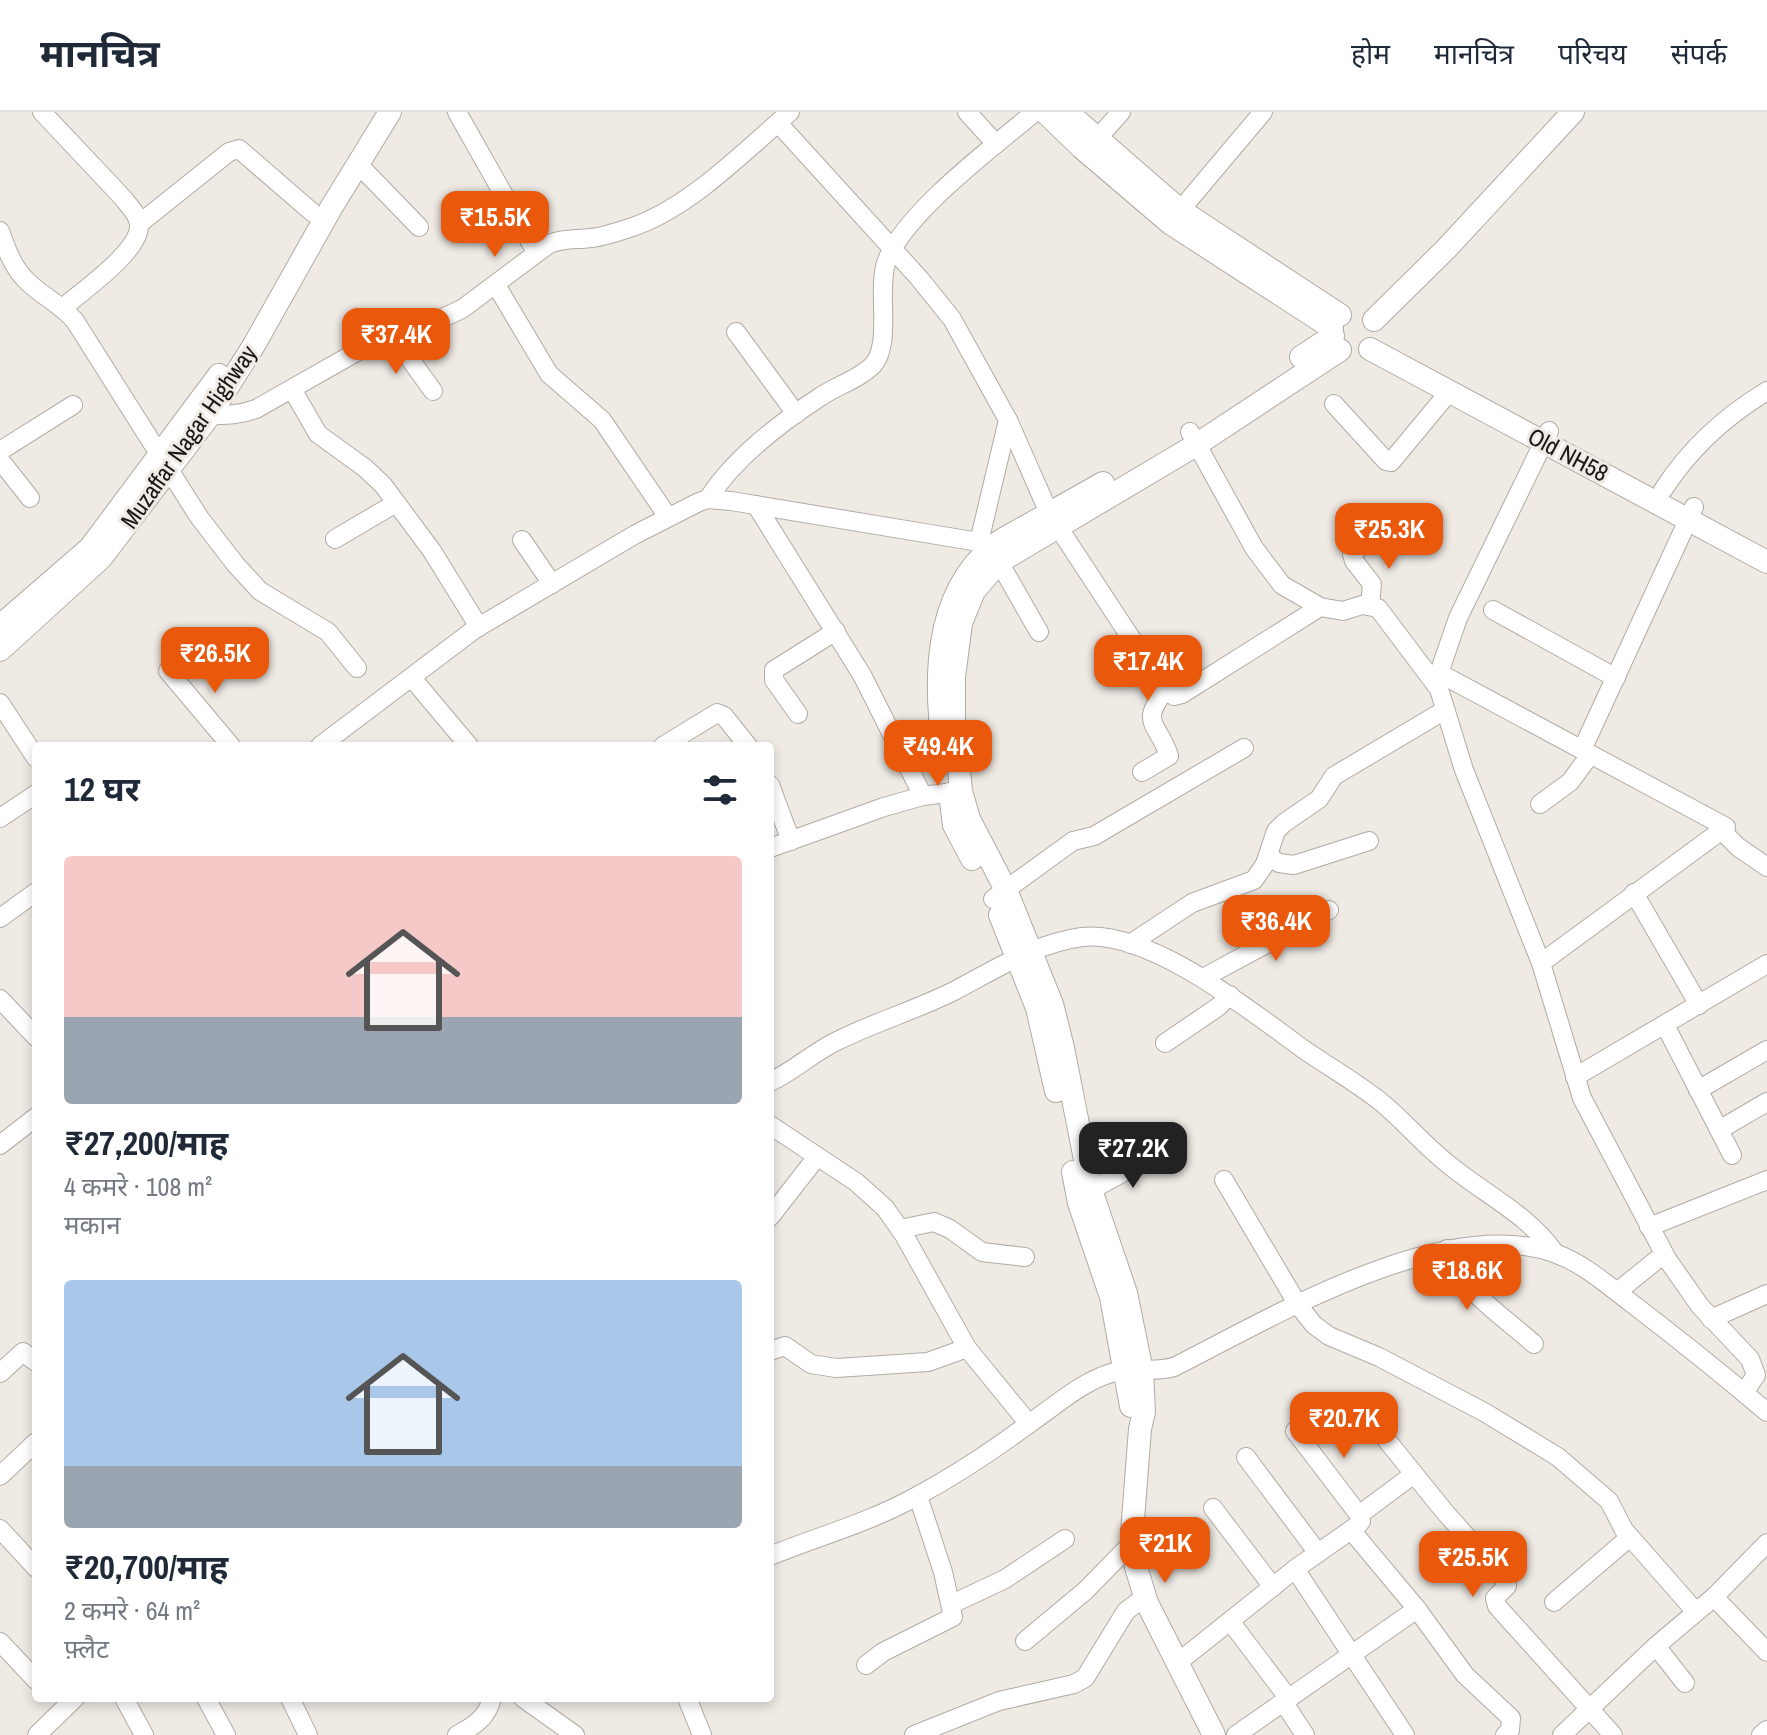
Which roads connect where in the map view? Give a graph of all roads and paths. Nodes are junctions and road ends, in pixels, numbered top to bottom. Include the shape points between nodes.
1 (42, 112) edge
2 (375, 112) edge
3 (390, 112) edge
4 (457, 112) edge
5 (967, 112) edge
6 (1035, 112) edge
7 (1045, 112) edge
8 (1067, 112) edge
9 (1121, 112) edge
10 (1263, 112) edge
11 (1553, 112) edge
12 (1573, 112) edge
13 (784, 117) edge
14 (1096, 140) junction
15 (996, 144) junction
16 (358, 164) junction
17 (313, 213) junction
18 (1175, 216) junction
19 (139, 224) junction
20 (419, 227) dead end
21 (0, 231) edge
22 (892, 248) junction
23 (536, 252) junction
24 (496, 285) junction
25 (64, 307) junction
26 (1354, 331) junction
27 (736, 332) dead end
28 (394, 337) junction
29 (292, 389) junction
30 (433, 391) dead end
31 (1767, 391) edge
32 (1449, 392) junction
33 (1334, 404) dead end
34 (73, 405) dead end
35 (202, 413) junction
36 (796, 414) junction
37 (1008, 420) junction
38 (1546, 437) junction
39 (1193, 438) junction
40 (0, 451) edge
41 (0, 460) edge
42 (164, 462) junction
43 (1663, 490) junction
44 (30, 498) dead end
45 (708, 499) junction
46 (396, 503) junction
47 (756, 505) junction
48 (1691, 514) junction
49 (668, 517) junction
50 (1054, 520) junction
51 (1383, 527) dead end
52 (335, 539) dead end
53 (522, 540) dead end
54 (1767, 545) edge
55 (995, 551) junction
56 (1767, 562) edge
57 (552, 584) junction
58 (1370, 606) junction
59 (1320, 607) junction
60 (1493, 610) dead end
61 (0, 626) edge
62 (479, 627) junction
63 (836, 631) junction
64 (1039, 632) dead end
65 (0, 650) edge
66 (357, 668) dead end
67 (168, 671) dead end
68 (412, 678) junction
69 (1616, 678) junction
70 (1439, 681) junction
71 (1165, 690) junction
72 (0, 703) edge
73 (1445, 710) junction
74 (798, 714) dead end
75 (228, 742) edge
76 (325, 742) edge
77 (466, 742) edge
78 (670, 742) edge
79 (745, 742) edge
80 (1244, 748) dead end
81 (32, 752) edge
82 (1586, 752) junction
83 (1142, 772) dead end
84 (956, 792) junction
85 (774, 796) edge
86 (923, 796) junction
87 (32, 797) edge
88 (1540, 804) dead end
89 (0, 818) edge
90 (1722, 831) junction
91 (791, 841) junction
92 (1369, 841) dead end
93 (774, 847) edge
94 (1268, 856) junction
95 (1767, 867) edge
96 (1634, 893) junction
97 (32, 895) edge
98 (1000, 895) junction
99 (1329, 910) dead end
100 (0, 918) edge
101 (1130, 944) junction
102 (1025, 955) junction
103 (1541, 963) junction
104 (1767, 964) edge
105 (1203, 978) junction
106 (1230, 995) junction
107 (0, 999) edge
108 (1699, 1005) junction
109 (1665, 1025) junction
110 (32, 1033) edge
111 (1165, 1043) dead end
112 (1767, 1050) edge
113 (1575, 1077) junction
114 (774, 1080) edge
115 (1698, 1090) junction
116 (1767, 1102) edge
117 (32, 1120) edge
118 (774, 1128) edge
119 (1719, 1130) junction
120 (0, 1145) edge
121 (1168, 1148) dead end
122 (1732, 1155) dead end
123 (816, 1158) junction
124 (1224, 1180) dead end
125 (1767, 1180) edge
126 (1084, 1194) junction
127 (774, 1212) edge
128 (1649, 1227) junction
129 (900, 1229) junction
130 (1447, 1249) junction
131 (1555, 1253) junction
132 (1664, 1254) junction
133 (1025, 1257) dead end
134 (1617, 1292) junction
135 (1767, 1294) edge
136 (1298, 1305) junction
137 (1711, 1319) junction
138 (1534, 1344) dead end
139 (967, 1348) junction
140 (774, 1350) edge
141 (32, 1359) edge
142 (1134, 1370) junction
143 (0, 1373) edge
144 (1744, 1393) junction
145 (1767, 1412) edge
146 (1029, 1424) junction
147 (1295, 1431) dead end
148 (1381, 1433) dead end
149 (32, 1446) edge
150 (1246, 1457) dead end
151 (1414, 1474) junction
152 (0, 1476) edge
153 (918, 1496) junction
154 (1213, 1508) dead end
155 (1355, 1522) junction
156 (0, 1529) edge
157 (1630, 1537) junction
158 (1065, 1539) dead end
159 (1133, 1542) junction
160 (1767, 1543) edge
161 (1318, 1553) junction
162 (774, 1555) edge
163 (32, 1564) edge
164 (1295, 1569) junction
165 (1273, 1587) junction
166 (1145, 1597) junction
167 (1714, 1597) junction
168 (1554, 1602) dead end
169 (952, 1604) junction
170 (1417, 1609) junction
171 (1696, 1612) junction
172 (1230, 1621) junction
173 (1025, 1641) dead end
174 (0, 1642) edge
175 (1656, 1646) junction
176 (1767, 1652) edge
177 (1353, 1655) junction
178 (1176, 1664) junction
179 (866, 1665) dead end
180 (32, 1676) edge
181 (1685, 1683) dead end
182 (1286, 1701) junction
183 (63, 1702) edge
184 (126, 1702) edge
185 (208, 1702) edge
186 (292, 1702) edge
187 (491, 1702) edge
188 (529, 1702) edge
189 (689, 1702) edge
190 (1589, 1707) junction
191 (1767, 1730) edge
192 (37, 1735) edge
193 (144, 1735) edge
194 (226, 1735) edge
195 (308, 1735) edge
196 (457, 1735) edge
197 (575, 1735) edge
198 (702, 1735) edge
199 (914, 1735) edge
200 (1214, 1735) edge
201 (1236, 1735) edge
202 (1305, 1735) edge
203 (1405, 1735) edge
204 (1505, 1735) edge
205 (1562, 1735) edge
206 (1613, 1735) edge
207 (1761, 1735) edge

1 - 19 street via 123,198
2 - 17 main road, Muzaffar Nagar Highway
3 - 16 main road, Muzaffar Nagar Highway
4 - 23 street
5 - 15 street
6 - 15 street
7 - 18 main road, Old NH58 via 1081,147
8 - 14 main road, Old NH58
9 - 14 street
10 - 18 street
11 - 26 main road
12 - 26 main road via 1446,249
13 - 22 street
13 - 23 street via 662,213 609,235 562,239
14 - 18 main road, Old NH58
15 - 22 street via 925,207
16 - 20 street
16 - 35 main road, Muzaffar Nagar Highway via 254,345
17 - 19 street via 239,149
17 - 35 main road, Muzaffar Nagar Highway
18 - 26 main road, Old NH58
19 - 25 street via 118,260
21 - 25 street via 25,280
22 - 36 street via 883,277 876,362
22 - 37 street via 952,319
23 - 24 street
24 - 28 street via 442,320
24 - 49 street via 549,374 602,420
25 - 42 street
26 - 32 main road, Old NH58
26 - 38 main road, Old NH58
26 - 39 main road
27 - 36 street
28 - 29 street via 367,346
28 - 30 street
29 - 35 street via 237,415
29 - 46 street via 318,434 365,468
31 - 43 street via 1698,443
32 - 33 street via 1391,462
32 - 38 main road, Old NH58
34 - 40 street
35 - 42 main road, Muzaffar Nagar Highway
36 - 45 street via 731,470
37 - 50 street
37 - 55 street
38 - 43 main road, Old NH58
38 - 48 main road, Old NH58
38 - 70 street via 1458,618
39 - 50 main road
39 - 59 street via 1269,570 1295,594
41 - 44 street
42 - 61 main road, Muzaffar Nagar Highway via 90,548
42 - 65 main road, Muzaffar Nagar Highway via 101,558
42 - 66 street via 246,577 277,603 328,632
43 - 48 main road, Old NH58
45 - 47 street
45 - 49 street
46 - 52 street
46 - 62 street
47 - 55 street
47 - 63 street
48 - 54 main road, Old NH58
48 - 56 main road, Old NH58
48 - 69 street
49 - 57 street
50 - 55 main road
50 - 71 street
51 - 58 street via 1352,554 1372,584
53 - 57 street
55 - 64 street
55 - 84 main road via 960,583 946,619 939,719
57 - 62 street
58 - 59 street via 1343,611
58 - 70 street via 1383,614
59 - 71 street via 1182,694
60 - 69 street
62 - 68 street
63 - 74 street via 774,670 774,680
63 - 86 street
67 - 75 street
68 - 76 street
68 - 77 street
69 - 82 street
70 - 73 street
70 - 82 street
71 - 83 street via 1151,718 1169,756
72 - 81 street
73 - 94 street via 1334,776 1319,799 1276,831
73 - 103 street
78 - 79 street via 717,713
80 - 98 street via 1094,836 1073,841
82 - 88 street via 1570,782
82 - 90 street via 1724,824
84 - 86 street
84 - 98 main road via 954,825
85 - 91 street
86 - 91 street
87 - 89 street
90 - 95 street
90 - 96 street
91 - 93 street
92 - 94 street via 1294,865
94 - 101 street via 1254,880 1192,903
96 - 103 street
96 - 108 street
97 - 100 street
98 - 102 main road
99 - 105 street
101 - 102 street via 1096,936
101 - 105 street
102 - 114 street via 834,1042
102 - 126 main road
103 - 113 street
104 - 108 street
105 - 106 street
106 - 111 street
106 - 131 street via 1384,1105 1449,1165 1533,1226
107 - 110 street
108 - 109 street
109 - 113 street
109 - 115 street
112 - 115 street
113 - 128 street
115 - 119 street
116 - 119 street
117 - 120 street
118 - 123 street
119 - 122 street
121 - 126 street
123 - 127 street
123 - 129 street via 856,1182
124 - 136 street
125 - 128 street
126 - 142 main road
128 - 132 street
129 - 133 street via 934,1222 982,1252
129 - 139 street
130 - 131 street via 1497,1244
130 - 136 street
130 - 138 street via 1465,1282
131 - 134 street
132 - 134 street
132 - 137 street
134 - 144 street
135 - 137 street
136 - 142 street via 1174,1367
136 - 157 street via 1329,1336 1459,1398 1558,1457 1604,1496
137 - 144 street via 1755,1368
139 - 140 street via 928,1362 836,1368 811,1364 785,1346
139 - 146 street
141 - 143 street via 23,1352
142 - 146 street via 1086,1384
142 - 159 main road via 1133,1415 1140,1429
144 - 145 street
146 - 153 street
147 - 155 street
148 - 151 street
149 - 152 street
150 - 161 street
151 - 155 street
151 - 190 street via 1505,1580 1507,1586 1495,1598 1497,1606
153 - 162 street
153 - 169 street
154 - 165 street
155 - 161 street
155 - 170 street
156 - 163 street
157 - 168 street
157 - 171 street
158 - 169 street via 1005,1579
159 - 166 main road
159 - 173 street
160 - 167 street
161 - 164 street
164 - 165 street
164 - 177 street
165 - 172 street
166 - 178 main road
166 - 199 street via 1126,1611 1085,1678 999,1701
167 - 171 street
167 - 176 street
169 - 179 street via 951,1619
170 - 177 street
170 - 204 street via 1465,1675 1511,1718
171 - 175 street
172 - 178 street
172 - 182 street
174 - 180 street
175 - 181 street
175 - 190 street
177 - 182 street
177 - 203 street
178 - 200 main road
182 - 201 street
182 - 202 street
183 - 192 street
184 - 193 street
185 - 194 street
186 - 195 street
187 - 196 street via 480,1721
188 - 197 street
189 - 198 street
190 - 205 street
190 - 206 street
191 - 207 street

